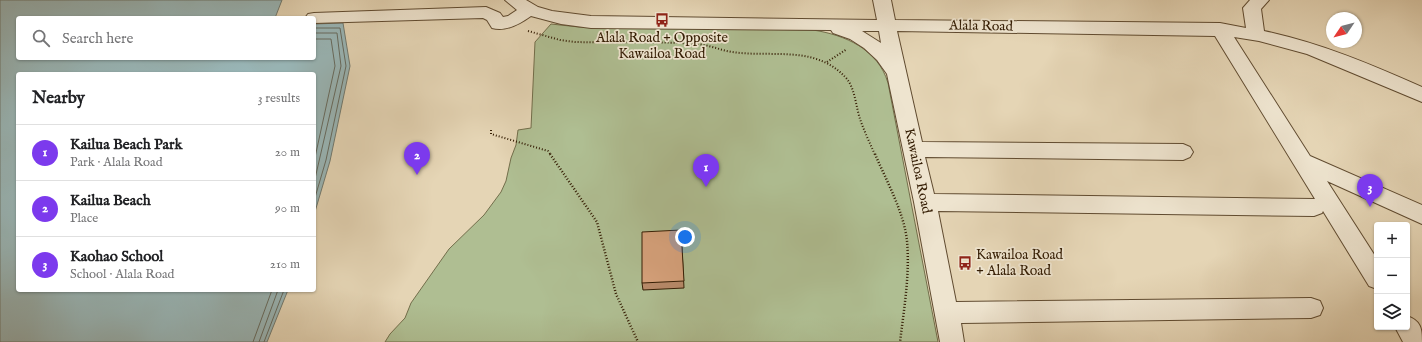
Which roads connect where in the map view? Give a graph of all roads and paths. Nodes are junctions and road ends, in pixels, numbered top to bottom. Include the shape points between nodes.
1 (882, 0) edge
2 (1260, 0) edge
3 (521, 3) edge
4 (316, 18) edge
5 (511, 21) junction
6 (817, 24) junction
7 (887, 25) junction
8 (1220, 29) junction
9 (1256, 34) junction
10 (896, 72) junction
11 (1422, 95) edge
12 (491, 130) dead end
13 (913, 149) junction
14 (1183, 152) dead end
15 (1303, 160) junction
16 (925, 202) junction
17 (1314, 207) dead end
18 (1422, 215) edge
19 (1374, 274) edge
20 (1311, 308) dead end
21 (947, 313) junction
22 (1409, 330) edge
23 (638, 342) edge
24 (900, 342) edge
25 (952, 342) edge
26 (1416, 342) edge

1 - 7 street, Kawailoa Road
2 - 9 street via 1252,8
3 - 5 street
3 - 6 street, Alala Road via 558,18 591,22
4 - 5 street via 486,12 494,17 498,24
5 - 24 path via 527,31 560,40 698,44 733,52 784,53 810,57 827,62 836,68 848,80 852,89 865,133 892,190 902,218 907,240 907,262
6 - 7 street, Alala Road
6 - 10 street via 844,30 869,42 884,55
7 - 8 street, Alala Road
7 - 10 street, Kawailoa Road
8 - 9 street, Alala Road
8 - 15 street
9 - 11 street, Alala Road via 1291,41 1326,53
10 - 13 street, Kawailoa Road
12 - 23 path via 491,134 548,151 596,222 616,294
13 - 14 street
13 - 16 street, Kawailoa Road
15 - 18 street
15 - 19 street
16 - 17 street
16 - 21 street, Kawailoa Road
20 - 21 street
21 - 25 street, Kawailoa Road
22 - 26 street

